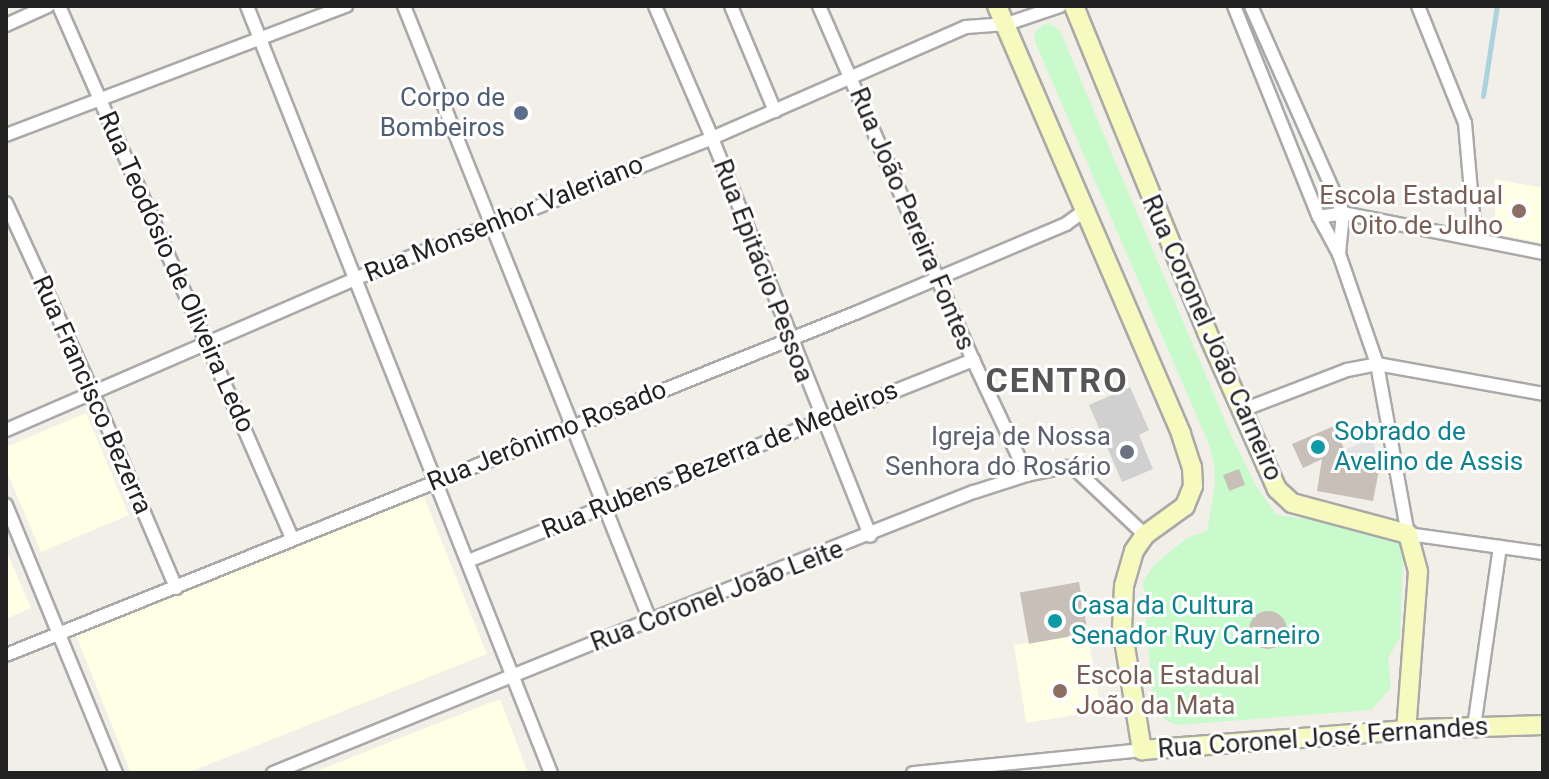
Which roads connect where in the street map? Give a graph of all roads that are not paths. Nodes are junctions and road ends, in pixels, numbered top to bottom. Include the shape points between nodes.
1 (48, 6) edge
2 (59, 6) edge
3 (247, 6) edge
4 (346, 6) edge
5 (404, 6) edge
6 (731, 6) edge
7 (819, 6) edge
8 (997, 6) edge
9 (1060, 6) edge
10 (1074, 6) edge
11 (1234, 6) edge
12 (1251, 6) edge
13 (1418, 6) edge
14 (659, 7) edge
15 (1007, 24) junction
16 (6, 25) edge
17 (260, 38) junction
18 (850, 77) junction
19 (100, 99) junction
20 (775, 111) junction
21 (6, 135) edge
22 (712, 138) junction
23 (6, 203) edge
24 (1085, 210) junction
25 (1343, 213) junction
26 (1319, 217) junction
27 (494, 225) junction
28 (1475, 238) junction
29 (1543, 253) edge
30 (1339, 254) junction
31 (357, 278) junction
32 (936, 279) junction
33 (789, 338) junction
34 (205, 342) junction
35 (973, 360) junction
36 (1377, 364) junction
37 (93, 393) junction
38 (1543, 394) edge
39 (1240, 411) junction
40 (821, 419) junction
41 (573, 425) junction
42 (6, 430) edge
43 (1027, 475) junction
44 (437, 482) junction
45 (6, 505) edge
46 (604, 506) junction
47 (1408, 534) junction
48 (1145, 535) junction
49 (870, 536) junction
50 (292, 538) junction
51 (1500, 547) junction
52 (1542, 550) edge
53 (468, 561) junction
54 (176, 588) junction
55 (650, 620) junction
56 (62, 633) junction
57 (6, 655) edge
58 (513, 677) junction
59 (1543, 725) edge
60 (1474, 727) junction
61 (1406, 730) junction
62 (1142, 750) junction
63 (116, 773) edge
64 (273, 773) edge
65 (551, 773) edge
66 (913, 773) edge

1 - 16 street
2 - 19 street, Rua Teodósio de Oliveira Ledo
3 - 17 street
4 - 17 street
5 - 27 street
6 - 20 street
7 - 18 street, Rua João Pereira Fontes
8 - 15 main road
9 - 15 street, Rua Monsenhor Valeriano
10 - 39 main road, Rua Coronel João Carneiro
11 - 26 street
12 - 25 street
13 - 28 street via 1465,123
14 - 22 street, Rua Epitácio Pessoa
15 - 18 street, Rua Monsenhor Valeriano via 966,27
15 - 24 main road
17 - 19 street
17 - 31 street
18 - 20 street, Rua Monsenhor Valeriano
18 - 32 street, Rua João Pereira Fontes
19 - 21 street
19 - 34 street, Rua Teodósio de Oliveira Ledo
20 - 22 street, Rua Monsenhor Valeriano
22 - 27 street, Rua Monsenhor Valeriano
22 - 33 street, Rua Epitácio Pessoa
23 - 37 street, Rua Francisco Bezerra
24 - 32 street, Rua Jerônimo Rosado via 1066,224
24 - 48 main road via 1192,467 1193,486 1185,506
25 - 26 street
25 - 28 street
25 - 30 street
26 - 30 street
27 - 31 street, Rua Monsenhor Valeriano
27 - 41 street
28 - 29 street
30 - 36 street
31 - 34 street, Rua Monsenhor Valeriano
31 - 44 street
32 - 33 street, Rua Jerônimo Rosado
32 - 35 street, Rua João Pereira Fontes
33 - 40 street, Rua Epitácio Pessoa
33 - 41 street, Rua Jerônimo Rosado
34 - 37 street, Rua Monsenhor Valeriano
34 - 50 street, Rua Teodósio de Oliveira Ledo
35 - 40 street, Rua Rubens Bezerra de Medeiros
35 - 43 street, Rua João Pereira Fontes
36 - 38 street
36 - 39 street via 1347,370
36 - 47 street
37 - 42 street, Rua Monsenhor Valeriano
37 - 54 street, Rua Francisco Bezerra
39 - 47 main road, Rua Coronel João Carneiro via 1285,498
40 - 46 street, Rua Rubens Bezerra de Medeiros
40 - 49 street, Rua Epitácio Pessoa
41 - 44 street, Rua Jerônimo Rosado
41 - 46 street
43 - 48 street, Rua Coronel João Leite via 1075,469
43 - 49 street, Rua Coronel João Leite
44 - 50 street, Rua Jerônimo Rosado
44 - 53 street
45 - 56 street
46 - 53 street, Rua Rubens Bezerra de Medeiros
46 - 55 street
47 - 51 street
47 - 61 main road via 1418,572
48 - 62 main road via 1128,566 1122,606
49 - 55 street, Rua Coronel João Leite
50 - 54 street, Rua Jerônimo Rosado
51 - 52 street
51 - 60 street
53 - 58 street
54 - 56 street, Rua Jerônimo Rosado
55 - 58 street, Rua Coronel João Leite
56 - 57 street, Rua Jerônimo Rosado
56 - 63 street
58 - 64 street, Rua Coronel João Leite
58 - 65 street
59 - 60 main road, Rua Coronel José Fernandes
60 - 61 main road, Rua Coronel José Fernandes
61 - 62 main road, Rua Coronel José Fernandes
62 - 66 street, Rua Coronel José Fernandes

